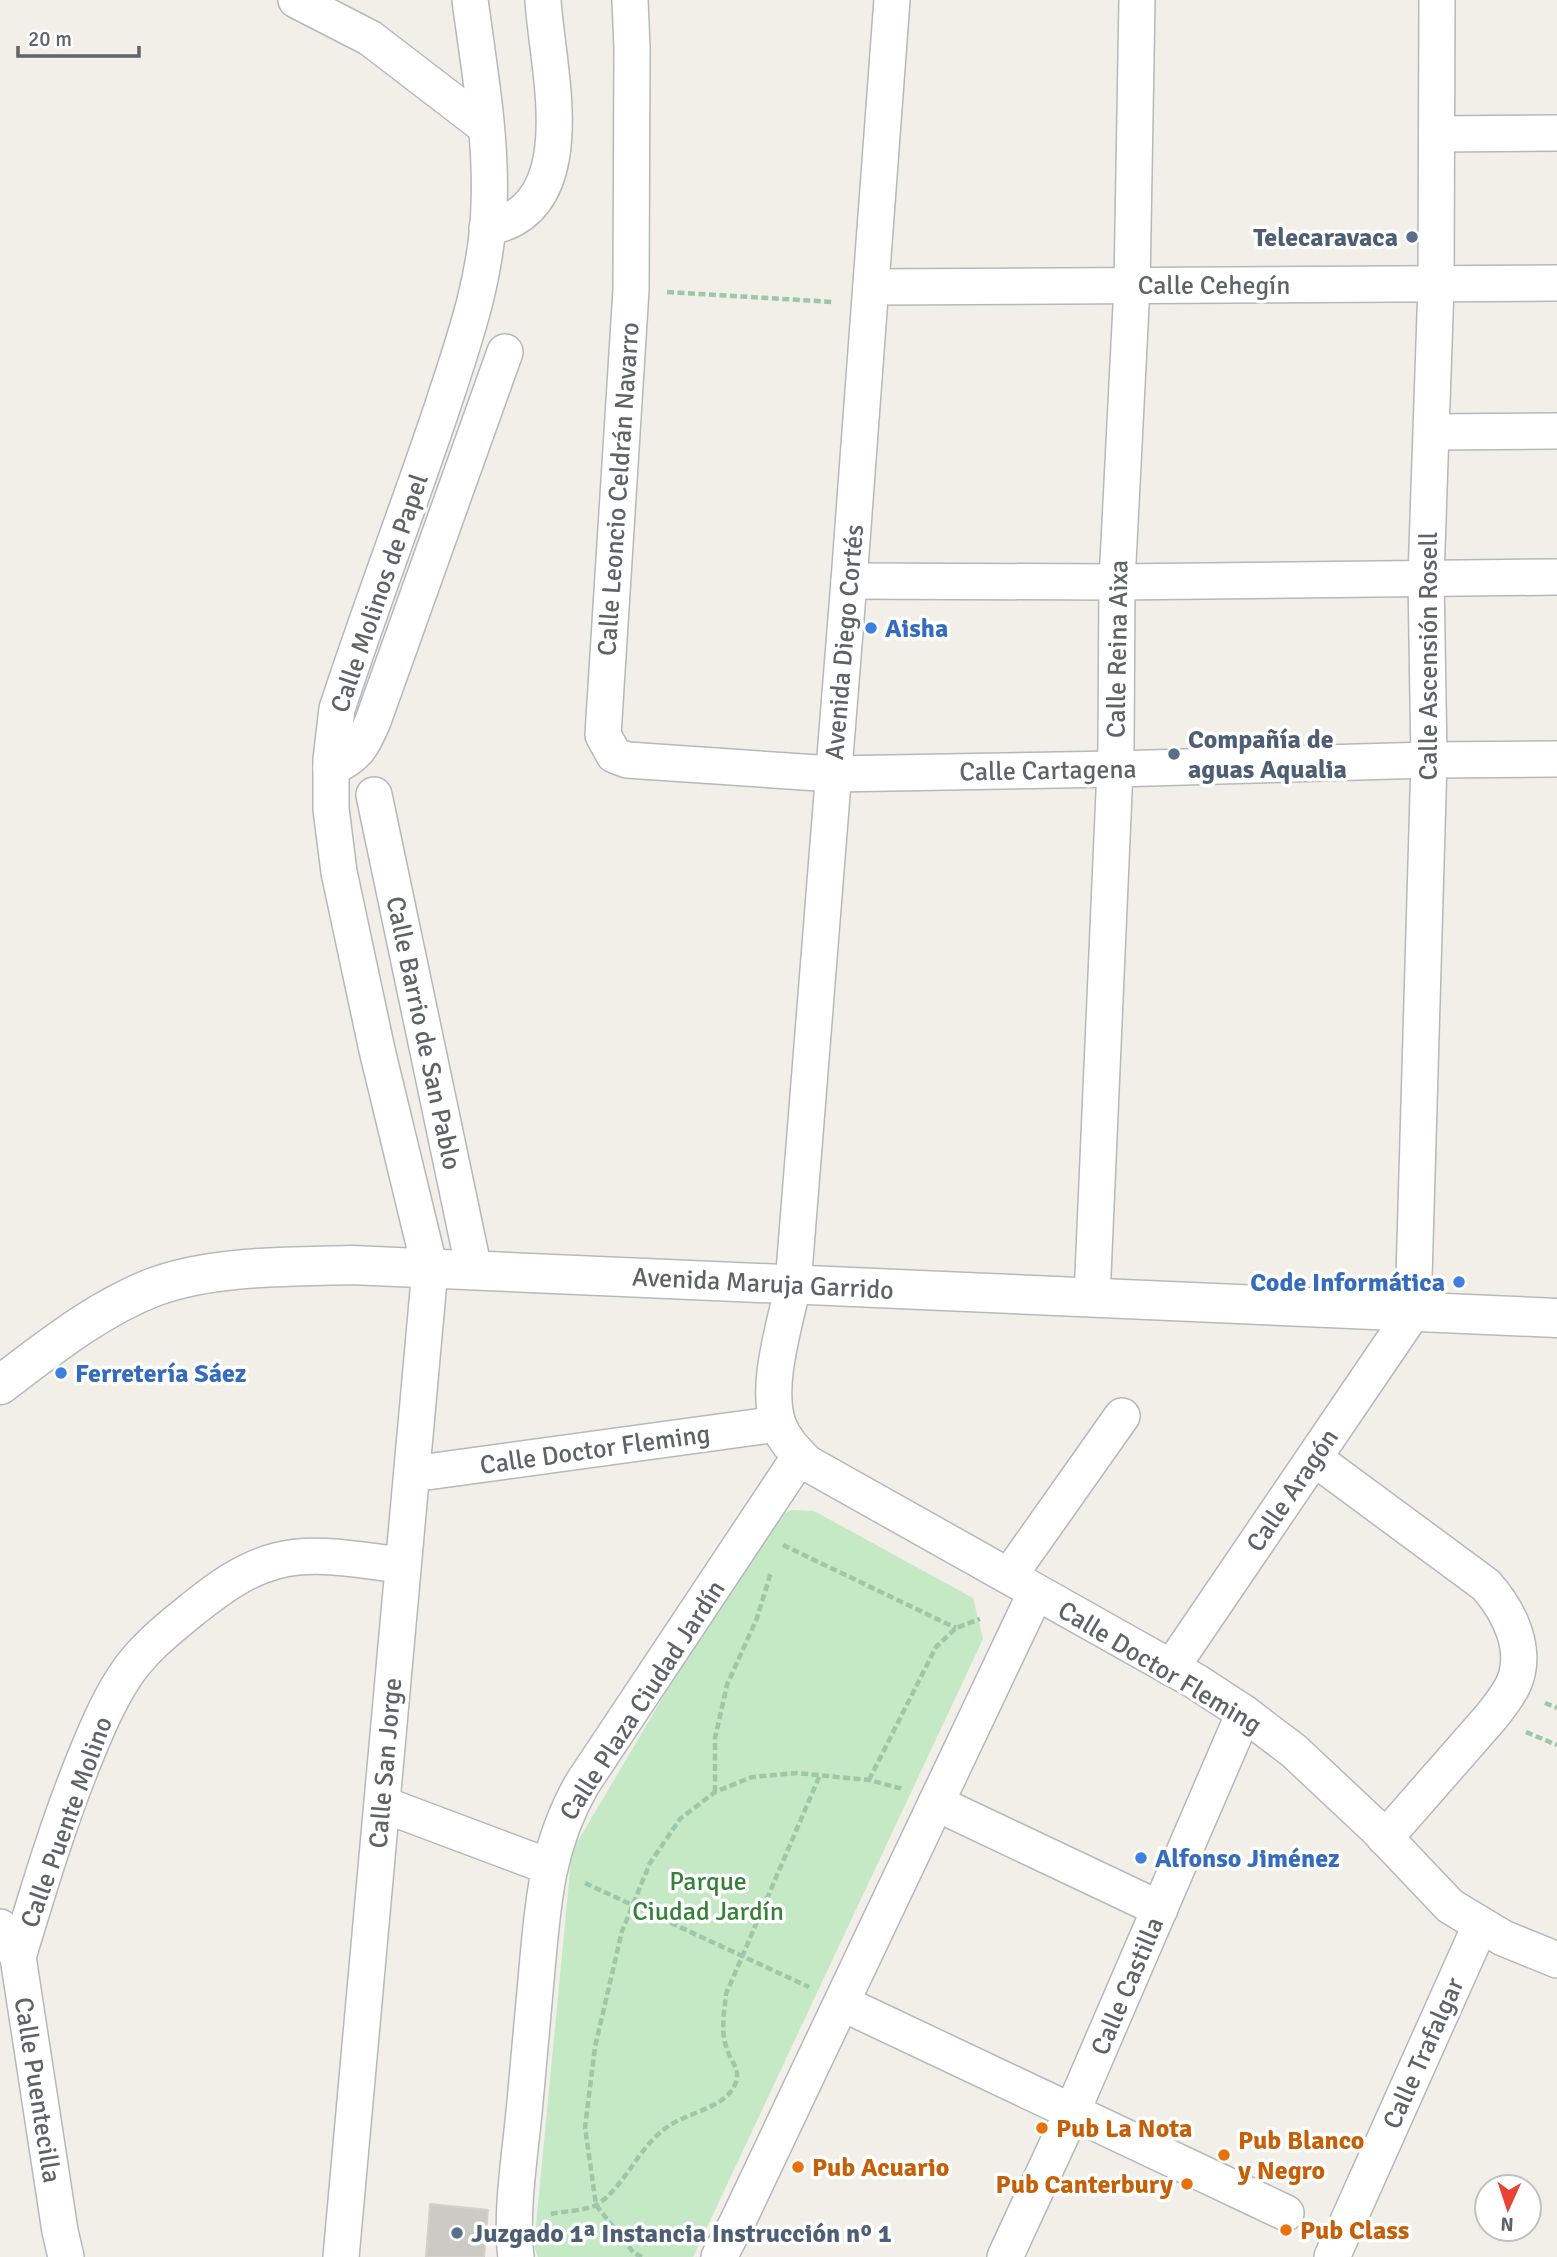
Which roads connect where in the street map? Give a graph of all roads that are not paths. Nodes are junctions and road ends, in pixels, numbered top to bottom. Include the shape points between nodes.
1 (296, 0) edge
2 (470, 0) edge
3 (543, 0) edge
4 (629, 0) edge
5 (892, 0) edge
6 (1138, 0) edge
7 (1437, 0) edge
8 (485, 127) junction
9 (1557, 132) edge
10 (1437, 134) junction
11 (487, 228) junction
12 (1557, 283) edge
13 (1436, 285) junction
14 (1132, 286) junction
15 (870, 296) junction
16 (505, 352) dead end
17 (1557, 431) edge
18 (1432, 432) junction
19 (1557, 577) edge
20 (1426, 578) junction
21 (849, 581) junction
22 (1118, 582) junction
23 (1429, 760) junction
24 (1557, 760) edge
25 (331, 768) junction
26 (1115, 769) junction
27 (834, 774) junction
28 (374, 795) dead end
29 (430, 1269) junction
30 (474, 1270) junction
31 (793, 1284) junction
32 (1092, 1297) junction
33 (1413, 1312) junction
34 (1557, 1318) edge
35 (0, 1385) edge
36 (1122, 1416) dead end
37 (778, 1424) junction
38 (800, 1456) junction
39 (1314, 1458) junction
40 (412, 1474) junction
41 (403, 1565) junction
42 (1024, 1594) junction
43 (1171, 1668) junction
44 (1244, 1713) junction
45 (936, 1803) junction
46 (382, 1804) junction
47 (1385, 1838) junction
48 (550, 1867) junction
49 (1160, 1909) junction
50 (1480, 1926) junction
51 (0, 1927) edge
52 (18, 1957) junction
53 (1557, 1960) edge
54 (842, 2003) junction
55 (1072, 2112) junction
56 (1286, 2213) dead end
57 (66, 2257) edge
58 (341, 2257) edge
59 (516, 2257) edge
60 (719, 2257) edge
61 (1005, 2257) edge
62 (1332, 2257) edge

1 - 8 street via 370,38
2 - 8 street, Calle Molinos de Papel
3 - 11 street via 554,98 550,169 524,212 505,225
4 - 27 street, Calle Leoncio Celdrán Navarro via 631,290 603,735 614,755 627,760
5 - 15 street, Avenida Diego Cortés
6 - 14 street, Calle Reina Aixa
7 - 10 street, Calle Ascensión Rosell
8 - 11 street, Calle Molinos de Papel
9 - 10 street
10 - 13 street, Calle Ascensión Rosell
11 - 25 street, Calle Molinos de Papel via 482,275 462,349 337,709
12 - 13 street, Calle Cehegín
13 - 14 street, Calle Cehegín
13 - 18 street, Calle Ascensión Rosell
14 - 15 street, Calle Cehegín
14 - 22 street, Calle Reina Aixa
15 - 21 street, Avenida Diego Cortés
16 - 25 street via 373,721 362,747
17 - 18 street
18 - 20 street, Calle Ascensión Rosell
19 - 20 street
20 - 22 street
20 - 23 street, Calle Ascensión Rosell
21 - 22 street
21 - 27 street, Avenida Diego Cortés
22 - 26 street, Calle Reina Aixa
23 - 24 street, Calle Cartagena
23 - 26 street, Calle Cartagena
23 - 33 street, Calle Ascensión Rosell
25 - 29 street, Calle Molinos de Papel via 331,809 352,939
26 - 27 street, Calle Cartagena
26 - 32 street, Calle Reina Aixa
27 - 31 street, Avenida Diego Cortés
28 - 30 street, Calle Barrio de San Pablo
29 - 30 main road, Avenida Maruja Garrido
29 - 35 main road, Avenida Maruja Garrido via 282,1267 217,1272 155,1287 102,1312
29 - 40 street, Calle San Jorge
30 - 31 main road, Avenida Maruja Garrido
31 - 32 main road, Avenida Maruja Garrido
31 - 37 street, Calle Doctor Fleming via 775,1372
32 - 33 main road, Avenida Maruja Garrido
33 - 34 main road, Avenida Maruja Garrido
33 - 39 street, Calle Aragón
36 - 42 street
37 - 38 street, Calle Doctor Fleming
37 - 40 street, Calle Doctor Fleming
38 - 42 street, Calle Doctor Fleming
38 - 48 street, Calle Plaza Ciudad Jardín via 582,1784 566,1811
39 - 43 street, Calle Aragón
39 - 47 street via 1486,1585 1503,1604 1516,1638 1517,1669 1505,1698
40 - 41 street, Calle San Jorge
41 - 46 street, Calle San Jorge
41 - 52 street, Calle Puente Molino via 327,1558 278,1560 219,1588 149,1648 124,1676 90,1744
42 - 43 street, Calle Doctor Fleming
42 - 45 street
43 - 44 street, Calle Doctor Fleming
44 - 47 street, Calle Doctor Fleming via 1294,1751
44 - 49 street, Calle Castilla
45 - 49 street
45 - 54 street
46 - 48 street
46 - 58 street, Calle San Jorge
47 - 50 street, Calle Doctor Fleming via 1450,1906
48 - 59 street, Calle Plaza Ciudad Jardín via 515,2220
49 - 55 street, Calle Castilla
50 - 53 street, Calle Doctor Fleming
50 - 62 street, Calle Trafalgar
51 - 52 street, Calle Puentecilla
52 - 57 street, Calle Puentecilla
54 - 55 street
54 - 60 street
55 - 56 street
55 - 61 street, Calle Castilla

